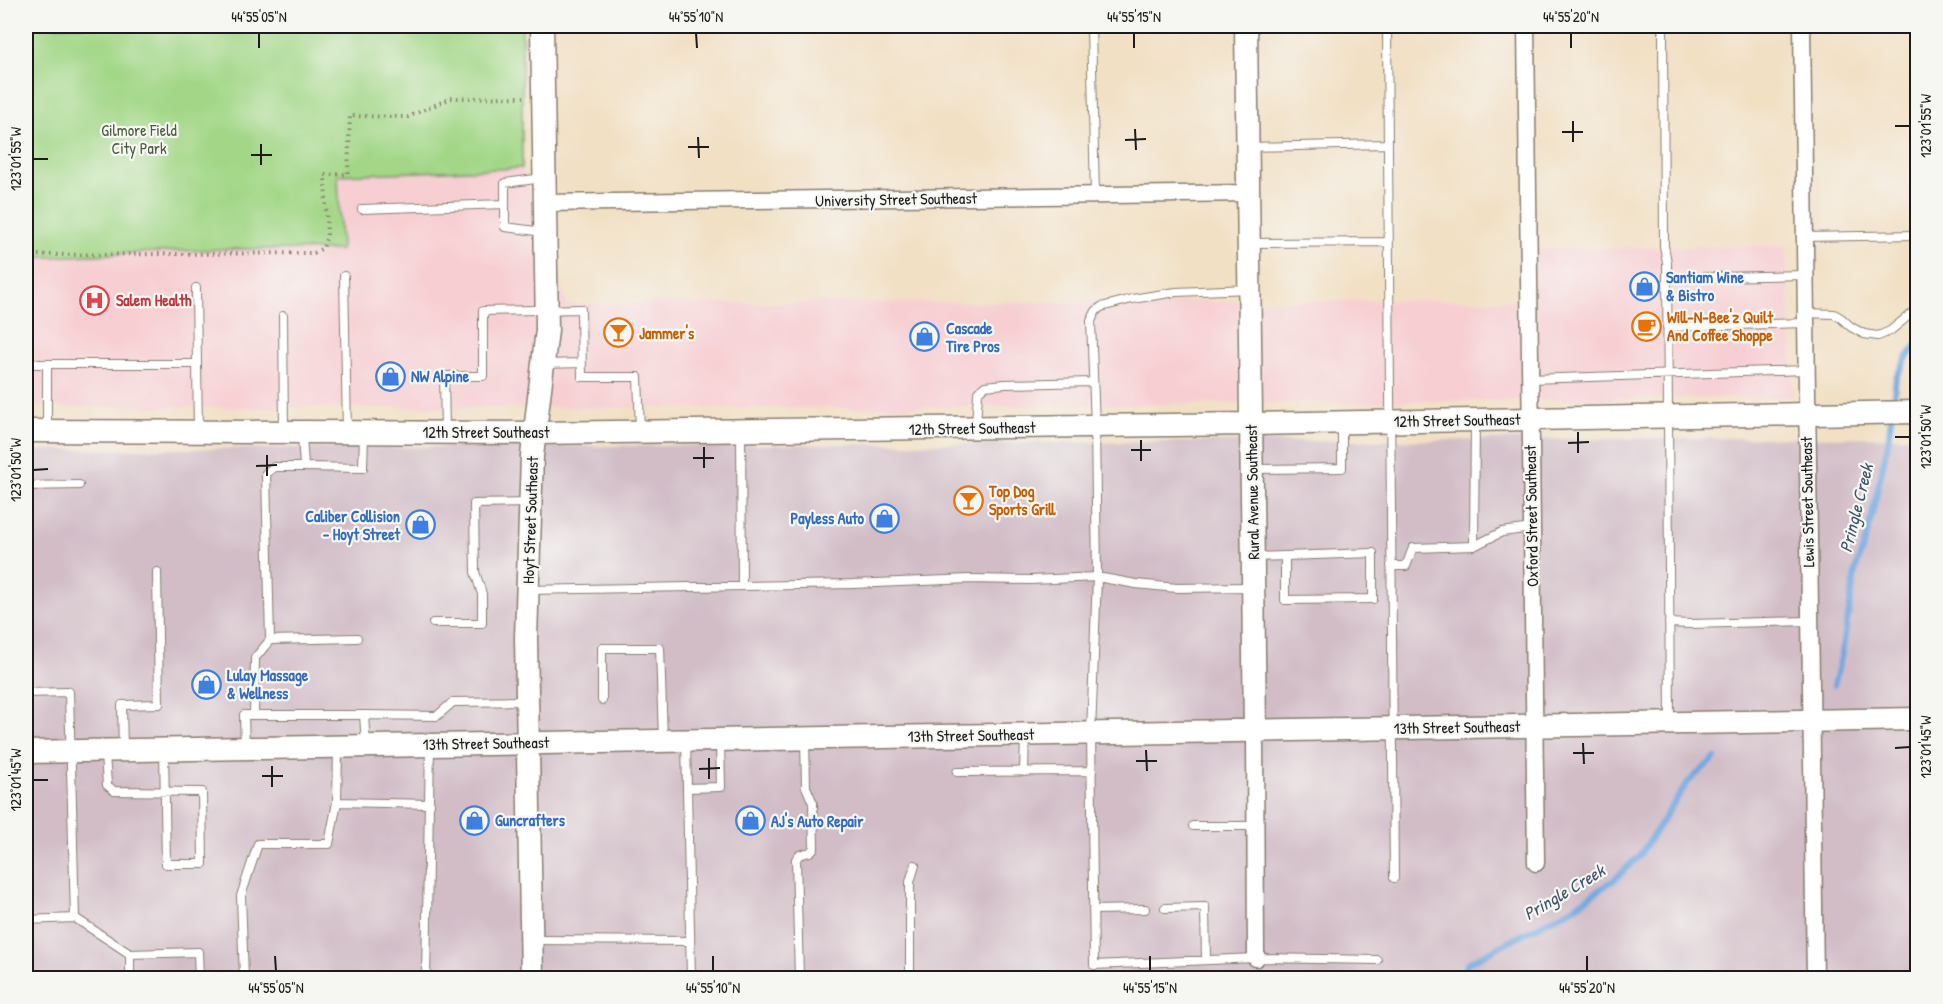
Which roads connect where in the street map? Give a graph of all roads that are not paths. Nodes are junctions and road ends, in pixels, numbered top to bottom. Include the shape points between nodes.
1 (542, 26) edge
2 (1091, 26) edge
3 (1246, 26) edge
4 (1388, 26) edge
5 (1526, 26) edge
6 (1663, 26) edge
7 (1802, 26) edge
8 (1388, 144) junction
9 (1248, 147) junction
10 (544, 178) junction
11 (1248, 193) junction
12 (1095, 196) junction
13 (544, 203) junction
14 (505, 204) junction
15 (362, 209) dead end
16 (545, 233) junction
17 (1917, 234) edge
18 (1804, 237) junction
19 (1389, 242) junction
20 (1249, 243) junction
21 (1805, 275) junction
22 (345, 276) dead end
23 (1667, 278) junction
24 (196, 288) dead end
25 (1250, 289) junction
26 (1917, 308) edge
27 (546, 309) junction
28 (283, 316) dead end
29 (1805, 318) junction
30 (1667, 327) junction
31 (582, 363) junction
32 (26, 364) edge
33 (47, 364) junction
34 (197, 364) junction
35 (544, 364) junction
36 (1806, 370) junction
37 (1667, 374) junction
38 (1529, 379) junction
39 (1093, 382) junction
40 (1914, 412) edge
41 (1806, 415) junction
42 (1667, 417) junction
43 (1530, 418) junction
44 (1475, 419) junction
45 (1390, 421) junction
46 (1342, 422) junction
47 (1251, 424) junction
48 (1095, 426) junction
49 (976, 428) junction
50 (741, 430) junction
51 (36, 431) edge
52 (198, 431) junction
53 (293, 431) junction
54 (356, 431) junction
55 (445, 432) junction
56 (640, 432) junction
57 (535, 433) junction
58 (304, 467) junction
59 (1251, 469) junction
60 (79, 485) dead end
61 (26, 486) edge
62 (530, 503) junction
63 (1532, 528) junction
64 (1474, 546) junction
65 (1285, 556) junction
66 (1253, 557) junction
67 (1391, 566) junction
68 (157, 572) dead end
69 (1097, 577) junction
70 (742, 585) junction
71 (1253, 587) junction
72 (527, 590) junction
73 (1809, 621) junction
74 (433, 623) dead end
75 (1669, 623) junction
76 (357, 638) dead end
77 (270, 640) junction
78 (26, 693) edge
79 (602, 699) dead end
80 (527, 701) junction
81 (364, 715) junction
82 (254, 716) junction
83 (1917, 719) edge
84 (1810, 721) junction
85 (1670, 723) junction
86 (1534, 725) junction
87 (1394, 728) junction
88 (1255, 730) junction
89 (1091, 733) junction
90 (1025, 734) junction
91 (805, 738) junction
92 (720, 739) junction
93 (674, 740) junction
94 (528, 743) junction
95 (430, 744) junction
96 (338, 746) junction
97 (366, 746) junction
98 (245, 748) junction
99 (164, 749) junction
100 (114, 750) junction
101 (71, 751) junction
102 (26, 752) edge
103 (1092, 771) junction
104 (957, 772) dead end
105 (1024, 772) junction
106 (687, 788) junction
107 (164, 791) junction
108 (337, 802) junction
109 (430, 804) junction
110 (1193, 826) dead end
111 (1254, 826) junction
112 (1536, 863) dead end
113 (915, 864) dead end
114 (1394, 878) dead end
115 (1165, 908) dead end
116 (1145, 909) dead end
117 (1093, 910) junction
118 (75, 918) junction
119 (26, 920) edge
120 (531, 940) junction
121 (690, 941) junction
122 (130, 954) junction
123 (1256, 958) junction
124 (1206, 960) junction
125 (1377, 960) dead end
126 (130, 978) edge
127 (199, 978) edge
128 (244, 978) edge
129 (426, 978) edge
130 (532, 978) edge
131 (691, 978) edge
132 (799, 978) edge
133 (910, 978) edge
134 (1815, 978) edge

1 - 10 main road, Hoyt Street Southeast
2 - 12 lane
3 - 9 main road, Rural Avenue Southeast
4 - 8 lane
5 - 38 street, Oxford Street Southeast
6 - 23 lane
7 - 18 street, Lewis Street Southeast
8 - 9 lane
8 - 19 lane
9 - 11 main road, Rural Avenue Southeast
10 - 13 main road, Hoyt Street Southeast
10 - 14 lane via 505,183
11 - 12 street, University Street Southeast
11 - 20 main road, Rural Avenue Southeast
12 - 13 street, University Street Southeast
13 - 16 main road, Hoyt Street Southeast
14 - 15 lane
14 - 16 lane via 505,227
16 - 27 main road, Hoyt Street Southeast
17 - 18 lane
18 - 21 street, Lewis Street Southeast
19 - 20 lane
19 - 45 lane
20 - 25 main road, Rural Avenue Southeast
21 - 23 lane
21 - 29 street, Lewis Street Southeast
22 - 54 lane
23 - 30 lane
24 - 34 lane
25 - 39 lane via 1176,292 1101,307 1091,321
25 - 47 main road, Rural Avenue Southeast
26 - 29 lane via 1890,332 1878,336 1864,334 1834,314
27 - 31 lane via 581,309
27 - 35 main road, Hoyt Street Southeast
27 - 55 lane via 483,311 483,376 444,376
28 - 53 lane
29 - 30 lane
29 - 36 street, Lewis Street Southeast
30 - 37 lane
31 - 35 lane
31 - 56 lane via 582,377 638,377
32 - 33 lane
33 - 34 lane
33 - 51 lane
34 - 52 lane
35 - 57 main road, Hoyt Street Southeast
36 - 37 lane
36 - 41 street, Lewis Street Southeast
37 - 38 lane
37 - 42 lane
38 - 43 street, Oxford Street Southeast
39 - 48 lane
39 - 49 lane via 985,386 978,392
40 - 41 main road, 12th Street Southeast
41 - 42 main road, 12th Street Southeast
41 - 73 street, Lewis Street Southeast
42 - 43 main road, 12th Street Southeast
42 - 75 lane
43 - 44 main road, 12th Street Southeast
43 - 63 street, Oxford Street Southeast
44 - 45 main road, 12th Street Southeast
44 - 64 lane
45 - 46 main road, 12th Street Southeast
45 - 67 lane
46 - 47 main road, 12th Street Southeast
46 - 59 lane via 1342,468
47 - 48 main road, 12th Street Southeast
47 - 59 main road, Rural Avenue Southeast
48 - 49 main road, 12th Street Southeast
48 - 69 lane
49 - 50 main road, 12th Street Southeast
50 - 56 main road, 12th Street Southeast
50 - 70 lane
51 - 52 main road, 12th Street Southeast
52 - 53 main road, 12th Street Southeast
53 - 54 main road, 12th Street Southeast
53 - 58 lane
54 - 55 main road, 12th Street Southeast
54 - 58 lane via 363,468
55 - 57 main road, 12th Street Southeast
56 - 57 main road, 12th Street Southeast
57 - 62 main road, Hoyt Street Southeast
58 - 77 lane via 274,468 266,473
59 - 66 main road, Rural Avenue Southeast
60 - 61 lane
62 - 72 main road, Hoyt Street Southeast
62 - 74 lane via 474,504 475,572 482,594 482,623
63 - 64 lane via 1502,532
63 - 86 street, Oxford Street Southeast
64 - 67 lane via 1413,548 1406,566
65 - 65 lane via 1372,554 1373,599 1285,600
65 - 66 lane
66 - 71 main road, Rural Avenue Southeast
67 - 87 lane
68 - 100 lane via 159,704 122,705
69 - 70 lane
69 - 71 lane via 1177,588
69 - 89 lane
70 - 72 lane
71 - 88 main road, Rural Avenue Southeast
72 - 80 main road, Hoyt Street Southeast
73 - 75 lane
73 - 84 street, Lewis Street Southeast
75 - 85 lane
76 - 77 lane
77 - 82 lane via 255,658
78 - 101 lane via 69,692
79 - 93 lane via 602,648 660,648
80 - 81 lane via 453,702 437,716
80 - 94 main road, Hoyt Street Southeast
81 - 82 lane
81 - 97 lane
82 - 98 lane via 244,715
83 - 84 main road, 13th Street Southeast
84 - 85 main road, 13th Street Southeast
84 - 134 street, Lewis Street Southeast
85 - 86 main road, 13th Street Southeast
86 - 87 main road, 13th Street Southeast
86 - 112 street, Oxford Street Southeast
87 - 88 main road, 13th Street Southeast
87 - 114 lane
88 - 89 main road, 13th Street Southeast
88 - 111 street, Rural Avenue Southeast
89 - 90 main road, 13th Street Southeast
89 - 103 lane
90 - 91 main road, 13th Street Southeast
90 - 105 lane
91 - 92 main road, 13th Street Southeast
91 - 132 lane via 814,848 796,859
92 - 93 main road, 13th Street Southeast
92 - 106 lane via 722,787
93 - 94 main road, 13th Street Southeast
93 - 106 lane
94 - 95 main road, 13th Street Southeast
94 - 120 main road, Hoyt Street Southeast
95 - 97 main road, 13th Street Southeast
95 - 109 lane
96 - 97 main road, 13th Street Southeast
96 - 98 main road, 13th Street Southeast
96 - 108 lane
98 - 99 main road, 13th Street Southeast
99 - 100 main road, 13th Street Southeast
99 - 107 lane
100 - 101 main road, 13th Street Southeast
100 - 107 lane via 107,785 114,791
101 - 102 main road, 13th Street Southeast
101 - 118 lane
103 - 105 lane
103 - 117 lane
104 - 105 lane
106 - 121 lane
107 - 107 lane via 166,864 203,864 202,792
108 - 109 lane
108 - 128 lane via 329,844 258,844 241,896
109 - 129 lane
110 - 111 lane
111 - 123 street, Rural Avenue Southeast
113 - 133 lane via 910,882
115 - 124 lane via 1205,907
116 - 117 lane
117 - 124 lane via 1094,964
118 - 119 lane
118 - 122 lane
120 - 121 lane
120 - 130 main road, Hoyt Street Southeast
121 - 131 lane
122 - 126 lane
122 - 127 lane via 198,952
123 - 124 lane
123 - 125 lane

